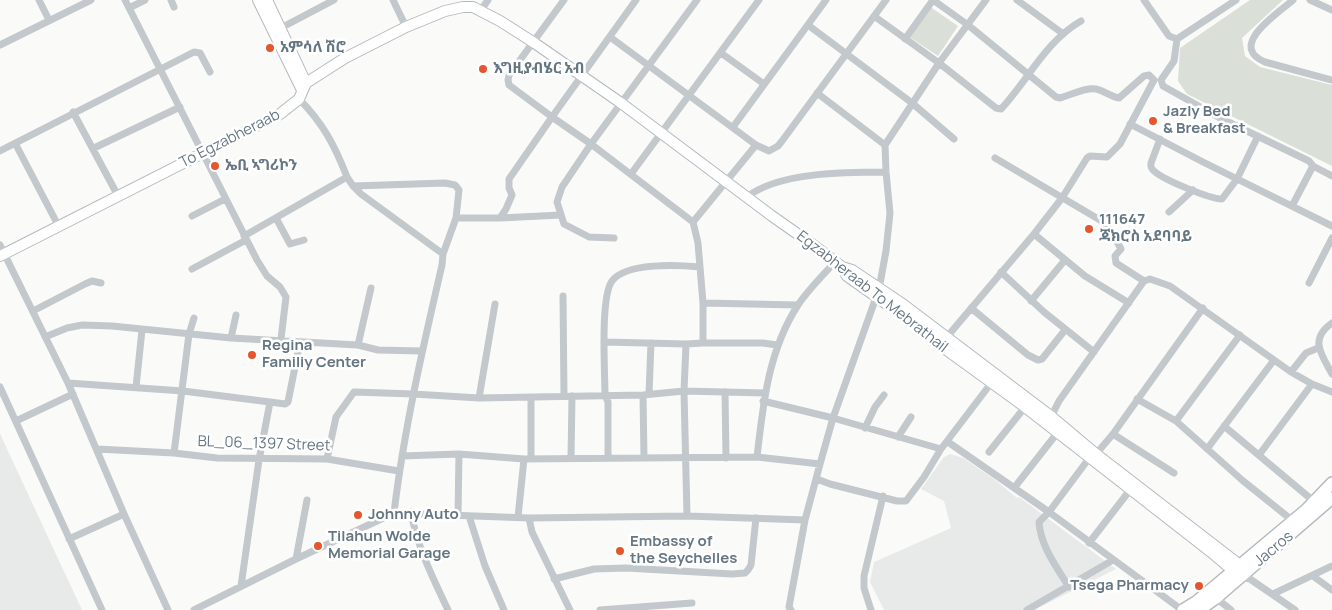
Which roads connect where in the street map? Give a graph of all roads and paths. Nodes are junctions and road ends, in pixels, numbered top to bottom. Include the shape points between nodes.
1 (39, 0) edge
2 (91, 0) edge
3 (125, 0) edge
4 (145, 0) edge
5 (258, 0) edge
6 (266, 0) edge
7 (334, 0) edge
8 (393, 0) edge
9 (488, 0) edge
10 (564, 0) edge
11 (636, 0) edge
12 (697, 0) edge
13 (759, 0) edge
14 (826, 0) edge
15 (886, 0) edge
16 (933, 0) edge
17 (986, 0) edge
18 (1017, 0) edge
19 (1144, 0) edge
20 (1236, 0) edge
21 (1293, 0) edge
22 (1310, 0) edge
23 (129, 8) junction
24 (481, 10) junction
25 (1332, 10) edge
26 (874, 16) junction
27 (49, 20) junction
28 (1081, 20) dead end
29 (968, 24) junction
30 (808, 26) junction
31 (406, 27) junction
32 (277, 30) junction
33 (1062, 33) junction
34 (610, 37) junction
35 (906, 39) junction
36 (1177, 39) junction
37 (533, 42) junction
38 (0, 45) edge
39 (721, 53) junction
40 (846, 54) junction
41 (553, 56) joint
42 (939, 63) junction
43 (650, 66) junction
44 (161, 68) junction
45 (210, 72) dead end
46 (1028, 73) junction
47 (581, 76) junction
48 (1157, 80) junction
49 (1332, 80) edge
50 (764, 84) junction
51 (302, 90) junction
52 (816, 93) junction
53 (689, 96) junction
54 (621, 103) junction
55 (912, 103) junction
56 (180, 107) junction
57 (73, 112) junction
58 (552, 117) junction
59 (1130, 124) junction
60 (733, 127) junction
61 (662, 133) junction
62 (1258, 136) junction
63 (954, 139) dead end
64 (1160, 139) junction
65 (15, 143) junction
66 (591, 144) junction
67 (756, 145) junction
68 (885, 145) junction
69 (94, 148) junction
70 (0, 151) edge
71 (203, 154) junction
72 (995, 158) dead end
73 (886, 166) junction
74 (1313, 166) junction
75 (631, 174) junction
76 (1332, 176) edge
77 (347, 177) junction
78 (1237, 179) junction
79 (726, 182) junction
80 (353, 186) junction
81 (1193, 190) junction
82 (118, 196) junction
83 (747, 197) junction
84 (1062, 198) junction
85 (225, 199) junction
86 (1292, 206) junction
87 (1169, 212) dead end
88 (561, 215) junction
89 (192, 216) dead end
90 (276, 218) junction
91 (456, 218) junction
92 (500, 218) junction
93 (693, 222) junction
94 (1332, 226) edge
95 (59, 227) junction
96 (1034, 234) junction
97 (245, 238) junction
98 (614, 238) dead end
99 (1332, 238) edge
100 (304, 240) dead end
101 (2, 252) edge
102 (443, 254) junction
103 (1065, 260) junction
104 (839, 264) junction
105 (700, 266) junction
106 (192, 269) dead end
107 (1001, 272) junction
108 (1144, 281) junction
109 (101, 283) dead end
110 (1309, 283) dead end
111 (372, 288) dead end
112 (878, 293) junction
113 (563, 296) dead end
114 (1031, 301) junction
115 (703, 303) junction
116 (1129, 303) junction
117 (495, 304) dead end
118 (798, 305) junction
119 (971, 308) junction
120 (1203, 308) junction
121 (33, 311) junction
122 (236, 315) dead end
123 (194, 318) dead end
124 (1332, 323) edge
125 (142, 330) junction
126 (1066, 330) junction
127 (189, 334) junction
128 (1240, 335) junction
129 (45, 337) junction
130 (231, 338) junction
131 (946, 338) junction
132 (281, 340) junction
133 (300, 342) junction
134 (605, 342) junction
135 (651, 343) junction
136 (703, 343) junction
137 (358, 344) junction
138 (686, 344) junction
139 (777, 345) junction
140 (1318, 348) junction
141 (422, 351) junction
142 (1094, 352) junction
143 (1274, 360) junction
144 (1291, 372) junction
145 (1332, 374) edge
146 (992, 382) junction
147 (68, 383) junction
148 (1312, 384) junction
149 (0, 386) edge
150 (136, 387) junction
151 (183, 391) junction
152 (684, 391) junction
153 (725, 392) junction
154 (1332, 392) edge
155 (73, 394) junction
156 (413, 394) junction
157 (605, 395) junction
158 (646, 395) junction
159 (884, 395) dead end
160 (568, 396) junction
161 (764, 397) junction
162 (479, 398) junction
163 (531, 398) junction
164 (1138, 399) junction
165 (270, 402) junction
166 (1025, 407) junction
167 (911, 417) dead end
168 (833, 418) junction
169 (16, 421) junction
170 (1049, 421) junction
171 (1176, 421) junction
172 (1224, 426) junction
173 (865, 428) junction
174 (1058, 432) junction
175 (1112, 434) junction
176 (898, 437) junction
177 (948, 442) junction
178 (941, 449) junction
179 (1207, 449) junction
180 (96, 450) junction
181 (989, 452) dead end
182 (174, 453) junction
183 (459, 454) junction
184 (1260, 455) junction
185 (402, 456) junction
186 (1093, 456) junction
187 (686, 457) junction
188 (757, 457) junction
189 (571, 458) junction
190 (608, 458) junction
191 (644, 458) junction
192 (726, 458) junction
193 (327, 459) junction
194 (528, 459) junction
195 (259, 460) junction
196 (820, 464) junction
197 (399, 471) junction
198 (1174, 474) dead end
199 (818, 479) junction
200 (1332, 483) edge
201 (1014, 488) junction
202 (1130, 490) junction
203 (883, 496) junction
204 (1332, 498) edge
205 (307, 500) dead end
206 (1318, 505) junction
207 (411, 512) junction
208 (1049, 512) junction
209 (394, 513) junction
210 (124, 514) junction
211 (458, 515) junction
212 (469, 516) junction
213 (686, 516) junction
214 (518, 517) junction
215 (529, 518) junction
216 (756, 518) junction
217 (806, 520) junction
218 (1293, 521) junction
219 (69, 540) junction
220 (1089, 543) junction
221 (296, 559) junction
222 (1113, 560) junction
223 (1332, 566) edge
224 (1242, 573) junction
225 (1312, 576) junction
226 (554, 580) junction
227 (241, 586) junction
228 (1069, 587) junction
229 (1332, 590) edge
230 (1273, 594) junction
231 (1216, 598) junction
232 (692, 602) dead end
233 (645, 608) edge
234 (788, 609) edge
235 (102, 610) edge
236 (168, 610) edge
237 (194, 610) edge
238 (448, 610) edge
239 (503, 610) edge
240 (570, 610) edge
241 (600, 610) edge
242 (871, 610) edge
243 (1027, 610) edge
244 (1182, 610) edge
245 (1199, 610) edge
246 (1231, 610) edge
247 (1295, 610) edge

1 - 27 street
2 - 27 street
3 - 23 street
4 - 23 street
5 - 32 main road
6 - 32 main road
7 - 32 street
8 - 31 street
9 - 24 street
10 - 37 street
11 - 34 street
12 - 43 street
13 - 39 street
14 - 30 street
15 - 26 street
16 - 29 street
16 - 35 street
17 - 29 street
18 - 33 street
19 - 36 street via 1169,36
20 - 36 street
21 - 49 street via 1256,34 1250,48 1257,59
22 - 25 street
23 - 44 street
24 - 31 main road, To Egzabheraab via 456,8
24 - 37 main road, To Egzabheraab
26 - 35 street
26 - 40 street
27 - 38 street
28 - 33 street
29 - 42 street
29 - 46 street
30 - 40 street
30 - 50 street
31 - 51 main road, To Egzabheraab via 345,58
32 - 51 main road
33 - 46 street
34 - 43 street
34 - 47 street
35 - 42 street
36 - 48 street via 1174,61
37 - 41 main road, To Egzabheraab
37 - 58 street via 509,75 509,84
39 - 50 street
39 - 53 street
40 - 52 street
40 - 55 street
41 - 47 main road, Egzabheraab To Mebrathail
42 - 46 street via 1001,109
42 - 55 street
43 - 53 street
43 - 54 street
44 - 45 street via 198,52
44 - 56 street
44 - 57 street
46 - 48 street via 1060,98 1091,89 1119,98 1144,76
47 - 54 main road, Egzabheraab To Mebrathail
47 - 58 street
48 - 59 street
48 - 62 street via 1187,100
50 - 60 street
51 - 71 main road, To Egzabheraab via 280,114
51 - 77 street via 328,134
52 - 67 street via 778,146 769,151
52 - 68 street
53 - 60 street
53 - 61 street
54 - 61 main road, Egzabheraab To Mebrathail
54 - 66 street
55 - 63 street
55 - 68 street
56 - 69 street
56 - 71 street
57 - 65 street
57 - 69 street
58 - 66 street
58 - 92 street via 509,180 512,195
59 - 64 street
59 - 84 street via 1120,144 1107,157 1088,158
60 - 67 street
61 - 75 street
61 - 79 main road, Egzabheraab To Mebrathail
62 - 74 street
62 - 78 street
64 - 78 street
64 - 81 street via 1151,167 1159,175
65 - 70 street
65 - 95 street
66 - 75 street
66 - 88 street via 562,187 557,202
67 - 79 street
68 - 73 street
69 - 82 street
71 - 82 main road, To Egzabheraab
71 - 85 street
72 - 84 street
73 - 83 street via 820,174 765,186
73 - 112 street via 890,214
74 - 76 street
74 - 86 street
75 - 93 street
77 - 80 street
77 - 90 street
78 - 81 street via 1222,199
78 - 86 street
79 - 83 main road, Egzabheraab To Mebrathail
79 - 93 street
80 - 91 street via 455,185 459,190
80 - 102 street
81 - 87 street
82 - 95 main road, To Egzabheraab
83 - 104 main road, Egzabheraab To Mebrathail
84 - 96 street
84 - 108 street via 1106,225 1121,249 1114,259 1116,263
85 - 89 street
85 - 97 street
86 - 94 street
88 - 92 street
88 - 98 street via 564,224 589,237
90 - 97 street
90 - 100 street via 290,244
91 - 92 street
91 - 102 street
93 - 105 street
95 - 101 main road, To Egzabheraab
96 - 103 street
96 - 107 street
97 - 106 street
97 - 132 street via 267,276 280,286 286,297
99 - 110 street
101 - 121 street
102 - 141 street
103 - 114 street
103 - 116 street
104 - 112 main road, Egzabheraab To Mebrathail via 852,270
104 - 118 street
105 - 115 street
105 - 134 street via 657,266 620,274 608,290
107 - 114 street
107 - 119 street
108 - 116 street
108 - 120 street via 1150,278 1170,286
109 - 121 street via 92,281
111 - 137 street
112 - 131 main road via 904,306
112 - 146 main road, Egzabheraab To Mebrathail
112 - 168 street
113 - 160 street
114 - 126 street
115 - 118 street
115 - 136 street
116 - 142 street
117 - 162 street
118 - 139 street
119 - 126 street via 1038,360
119 - 131 street
120 - 128 street
120 - 164 street
121 - 129 street
122 - 130 street
123 - 127 street
124 - 140 street via 1320,335
125 - 127 street
125 - 129 street via 75,326
125 - 150 street
126 - 142 street
127 - 130 street
127 - 151 street
128 - 143 street
128 - 171 street
129 - 147 street
130 - 132 street
131 - 170 main road
132 - 133 street
133 - 137 street
133 - 165 street via 288,402
134 - 135 street
134 - 157 street
135 - 138 street
135 - 158 street
136 - 138 street
136 - 139 street
137 - 141 street via 378,350
138 - 152 street
139 - 161 street
140 - 144 street via 1306,353
140 - 145 street
141 - 156 street
142 - 170 street via 1059,401
143 - 144 street
143 - 172 street
144 - 148 street
146 - 166 main road, Egzabheraab To Mebrathail
146 - 177 street
147 - 150 street
147 - 155 street
148 - 154 street
148 - 184 street
149 - 169 street
150 - 151 street
151 - 165 street
151 - 182 street
152 - 153 street
152 - 158 street
152 - 187 street
153 - 161 street
153 - 192 street
155 - 169 street
155 - 180 street
156 - 162 street
156 - 185 street
156 - 193 street via 354,392 336,416
157 - 158 street
157 - 160 street
157 - 190 street via 608,402
158 - 191 street
159 - 173 street
160 - 163 street
160 - 189 street
161 - 168 street
161 - 188 street
162 - 163 street
163 - 194 street
164 - 171 street
164 - 175 street
165 - 195 street
166 - 170 main road, Egzabheraab To Mebrathail
166 - 181 street
167 - 176 street
168 - 173 street
168 - 196 street
169 - 219 street
170 - 174 main road, Egzabheraab To Mebrathail
170 - 186 main road
171 - 179 street
172 - 179 street
172 - 184 street
173 - 176 street
174 - 186 main road, Egzabheraab To Mebrathail
174 - 201 street
175 - 186 street
175 - 198 street
176 - 178 street
177 - 178 street
177 - 201 street
178 - 203 street via 906,501
179 - 218 street
180 - 182 street, BL_06_1397 Street
180 - 210 street
182 - 195 street, BL_06_1397 Street
183 - 185 street
183 - 194 street
183 - 211 street
184 - 206 street
185 - 197 street
186 - 202 main road, Egzabheraab To Mebrathail
186 - 208 street
186 - 224 main road
187 - 191 street
187 - 192 street
187 - 213 street
188 - 192 street
188 - 196 street
189 - 190 street
189 - 194 street
190 - 191 street
193 - 195 street, BL_06_1397 Street
193 - 197 street, BL_06_1397 Street
194 - 214 street
195 - 227 street
196 - 199 street
197 - 209 street
199 - 203 street
199 - 217 street
200 - 206 main road, Jacros
201 - 208 street
202 - 220 street
202 - 224 main road, Egzabheraab To Mebrathail
203 - 242 street via 864,576
204 - 206 main road, Jacros
205 - 221 street
206 - 218 main road, Jacros
206 - 224 main road, Jacros
207 - 209 street
207 - 211 street
207 - 238 street via 418,542
208 - 220 street
208 - 228 street via 1038,522 1039,530
209 - 221 street
210 - 219 street
210 - 236 street
211 - 212 street
212 - 214 street
212 - 239 street
213 - 215 street
213 - 216 street
214 - 215 street
215 - 226 street
216 - 217 street
216 - 226 street via 751,565 745,573 594,569
217 - 234 street
218 - 224 main road, Jacros
219 - 235 street
220 - 222 street
221 - 227 street
222 - 228 street
222 - 244 street
223 - 225 street
224 - 230 street, Egzabheraab To Mebrathail
224 - 231 main road, Jacros
224 - 244 main road
225 - 229 street
225 - 230 street
226 - 240 street
227 - 237 street
228 - 243 street
230 - 247 street, Egzabheraab To Mebrathail
231 - 245 main road, Jacros
231 - 246 street
232 - 233 street
233 - 241 street

